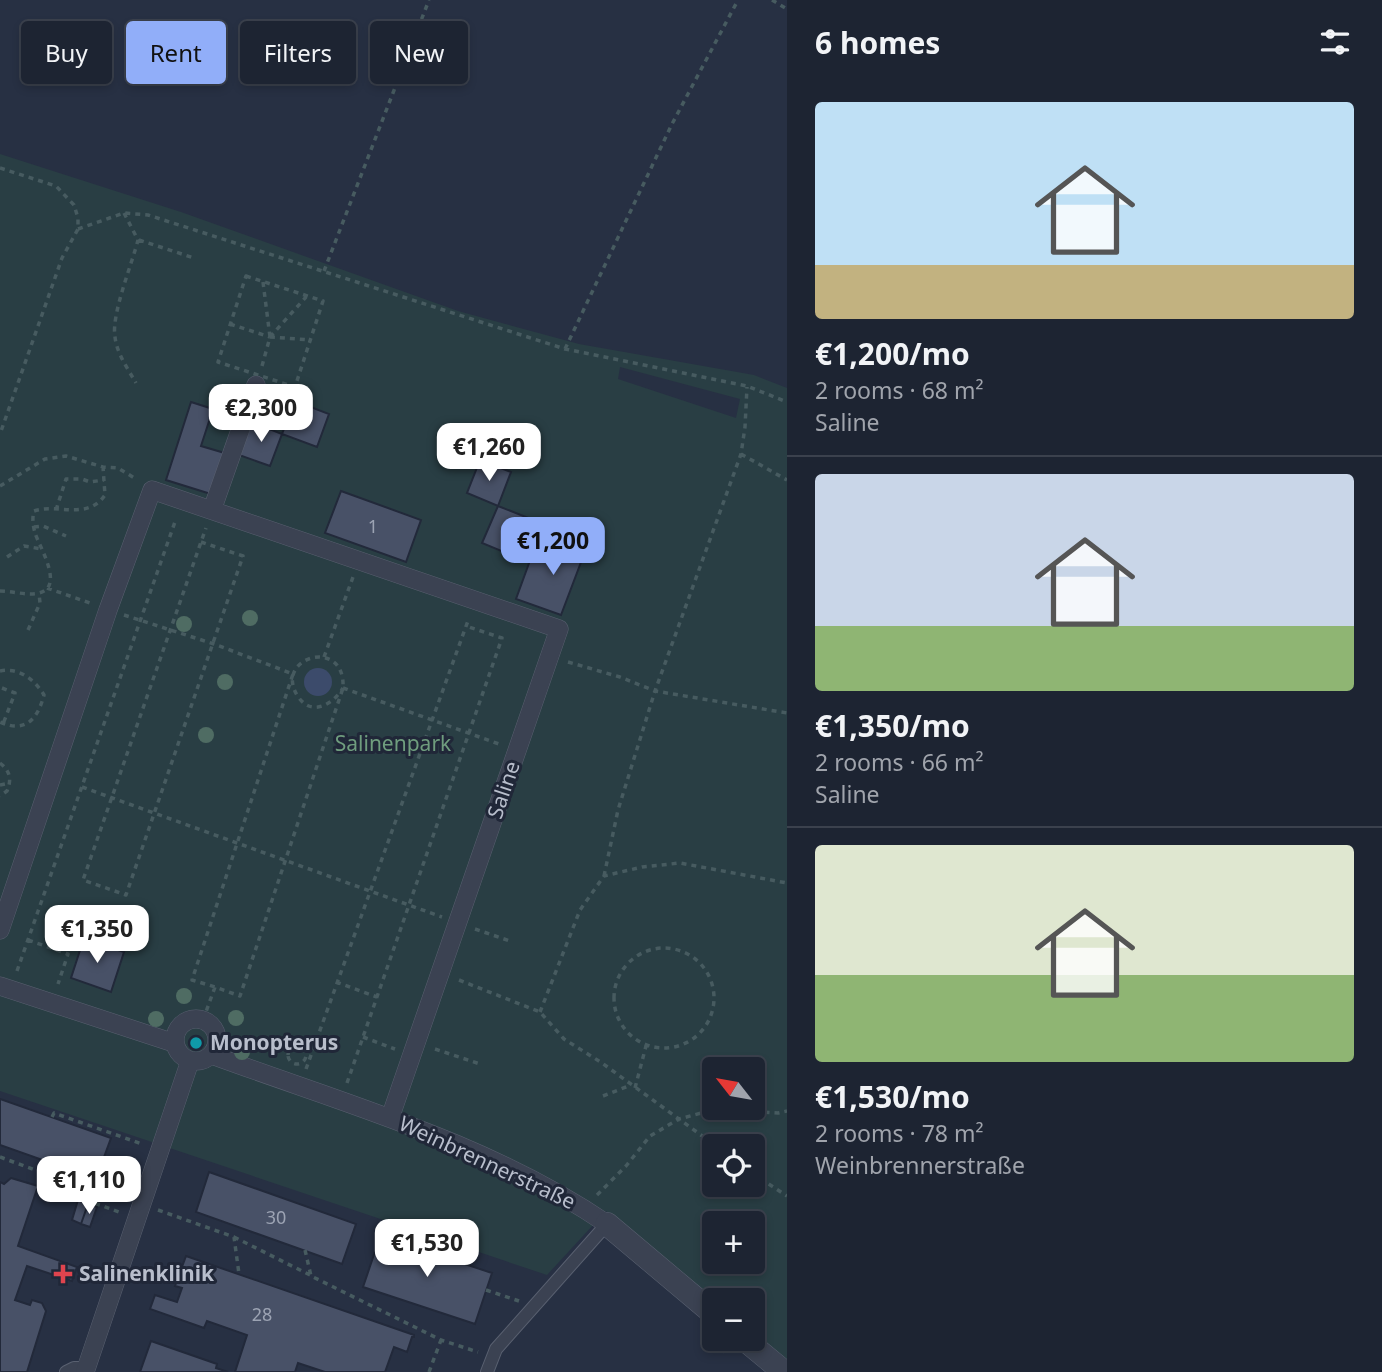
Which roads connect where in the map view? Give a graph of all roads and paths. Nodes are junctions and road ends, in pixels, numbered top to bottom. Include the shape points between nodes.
1 (429, 0) edge
2 (738, 0) edge
3 (772, 0) edge
4 (787, 9) edge
5 (0, 168) edge
6 (124, 213) junction
7 (78, 229) junction
8 (138, 240) junction
9 (194, 258) dead end
10 (324, 271) junction
11 (263, 282) junction
12 (307, 296) junction
13 (230, 324) junction
14 (270, 337) junction
15 (311, 340) junction
16 (565, 349) junction
17 (258, 380) junction
18 (136, 383) dead end
19 (747, 386) junction
20 (787, 402) edge
21 (0, 434) edge
22 (741, 454) junction
23 (103, 467) junction
24 (104, 480) junction
25 (787, 480) edge
26 (0, 486) edge
27 (152, 490) junction
28 (183, 500) junction
29 (56, 510) junction
30 (212, 510) junction
31 (34, 527) junction
32 (66, 536) dead end
33 (201, 542) junction
34 (42, 549) junction
35 (7, 557) dead end
36 (359, 560) junction
37 (47, 588) junction
38 (0, 591) edge
39 (38, 593) junction
40 (475, 600) junction
41 (108, 610) junction
42 (141, 620) junction
43 (466, 626) junction
44 (28, 630) dead end
45 (171, 631) junction
46 (214, 644) junction
47 (550, 656) junction
48 (324, 657) junction
49 (0, 671) edge
50 (293, 674) junction
51 (2, 688) dead end
52 (343, 688) junction
53 (655, 691) junction
54 (787, 713) edge
55 (432, 720) junction
56 (2, 723) edge
57 (468, 734) junction
58 (484, 739) dead end
59 (0, 763) edge
60 (10, 783) junction
61 (0, 785) edge
62 (82, 787) junction
63 (0, 796) edge
64 (112, 798) junction
65 (154, 813) junction
66 (238, 842) junction
67 (284, 859) junction
68 (604, 876) junction
69 (787, 883) edge
70 (369, 891) junction
71 (410, 905) junction
72 (426, 911) dead end
73 (0, 930) edge
74 (28, 940) junction
75 (440, 973) junction
76 (336, 982) junction
77 (5, 987) edge
78 (215, 987) junction
79 (377, 997) junction
80 (51, 1002) junction
81 (540, 1012) junction
82 (203, 1020) junction
83 (363, 1037) junction
84 (417, 1042) junction
85 (174, 1043) junction
86 (647, 1046) junction
87 (397, 1050) dead end
88 (212, 1055) junction
89 (190, 1061) junction
90 (294, 1064) joint
91 (480, 1064) dead end
92 (633, 1086) junction
93 (299, 1087) junction
94 (603, 1096) dead end
95 (341, 1102) junction
96 (787, 1111) edge
97 (52, 1117) dead end
98 (390, 1118) junction
99 (680, 1119) junction
100 (702, 1136) edge
101 (160, 1150) junction
102 (0, 1157) edge
103 (765, 1182) edge
104 (787, 1196) edge
105 (583, 1209) junction
106 (140, 1212) junction
107 (607, 1224) junction
108 (234, 1237) junction
109 (304, 1250) dead end
110 (239, 1274) dead end
111 (311, 1276) junction
112 (486, 1290) dead end
113 (702, 1304) edge
114 (534, 1306) junction
115 (441, 1340) junction
116 (759, 1351) edge
117 (494, 1354) junction
118 (86, 1370) edge
119 (66, 1372) edge
120 (429, 1372) edge
121 (487, 1372) edge
122 (784, 1372) edge

1 - 10 path
2 - 16 path via 672,124
3 - 4 path
5 - 7 path via 56,186 74,205
6 - 7 path
6 - 8 path
6 - 10 path via 148,215
7 - 21 path via 62,258
8 - 9 path
8 - 18 path via 114,326 119,353
10 - 16 path
11 - 12 path
11 - 13 path via 246,276
11 - 14 path
12 - 14 path
12 - 15 path via 323,301
13 - 14 path
13 - 17 path via 218,362
14 - 15 path
14 - 17 path
15 - 17 path via 295,387
16 - 19 path
17 - 30 street
19 - 20 path
19 - 22 path
22 - 25 path
22 - 53 path
23 - 24 path
23 - 26 path via 76,457 45,459
23 - 27 path via 118,468
24 - 29 path via 105,495 95,505
24 - 29 path via 66,480
27 - 28 street, Saline
27 - 41 street
28 - 30 street, Saline
28 - 42 path
29 - 31 path via 34,511
30 - 33 path
30 - 36 street, Saline
31 - 32 path
31 - 34 path
33 - 45 path
33 - 46 path via 243,556
34 - 35 path via 24,546
34 - 37 path via 50,566
36 - 40 street, Saline
36 - 48 path
37 - 39 path
37 - 41 path
38 - 39 path
39 - 44 path via 40,603
40 - 43 path
40 - 47 street, Saline via 559,629
41 - 42 path
41 - 73 street
42 - 45 path
42 - 62 path
43 - 55 path
43 - 57 path via 502,638
45 - 46 path
45 - 64 path
46 - 50 path
46 - 65 path
47 - 53 path
47 - 75 street, Saline
48 - 50 path via 304,660
48 - 52 path via 341,670
49 - 56 path via 23,674 36,682 44,695 41,710 29,723 16,727
50 - 52 path via 298,696 318,707 329,705
50 - 66 path
51 - 56 path via 15,693
52 - 55 path
52 - 67 path
53 - 54 path
53 - 68 path via 618,810
55 - 57 path
55 - 70 path
57 - 58 path
57 - 71 path
59 - 60 path
60 - 61 path
60 - 63 path
62 - 64 path
62 - 74 path
64 - 65 path
64 - 65 path via 83,880 126,895
65 - 66 path
66 - 67 path
66 - 78 path via 192,980
67 - 70 path
67 - 78 path via 240,996
68 - 69 path via 680,863
68 - 81 path via 580,910
70 - 71 path
70 - 76 path
71 - 72 path
71 - 79 path
74 - 77 path
74 - 80 path via 68,954
75 - 81 path
75 - 84 street, Saline
76 - 79 path
76 - 93 path
77 - 80 street
78 - 82 path
79 - 83 path
80 - 85 street
81 - 92 path via 564,1039
82 - 85 street via 182,1024
82 - 88 street via 217,1035
83 - 87 path
83 - 95 path
84 - 91 path
84 - 98 street, Saline
85 - 89 street
86 - 86 path via 664,1049 696,1037 714,1007 708,973 682,951 659,948 636,955 616,980 615,1012 622,1027
86 - 92 path
88 - 89 street via 202,1062
88 - 93 street
89 - 101 street
90 - 90 path via 288,1052 302,1048 303,1061
92 - 94 path
92 - 99 path
93 - 95 street
95 - 98 street
96 - 99 path via 716,1109
97 - 101 path via 54,1113
98 - 105 street, Weinbrennerstraße via 499,1164
99 - 100 path
99 - 105 path via 650,1136
101 - 106 street
102 - 106 path via 51,1175 56,1189
103 - 104 path
105 - 107 street, Weinbrennerstraße
106 - 108 path
106 - 118 street
107 - 113 street, Weinbrennerstraße
107 - 114 lane
108 - 110 path
108 - 111 path
109 - 111 path
111 - 115 path
112 - 114 path
114 - 117 lane
115 - 117 path
115 - 120 path
116 - 122 street
117 - 121 lane
118 - 119 lane

